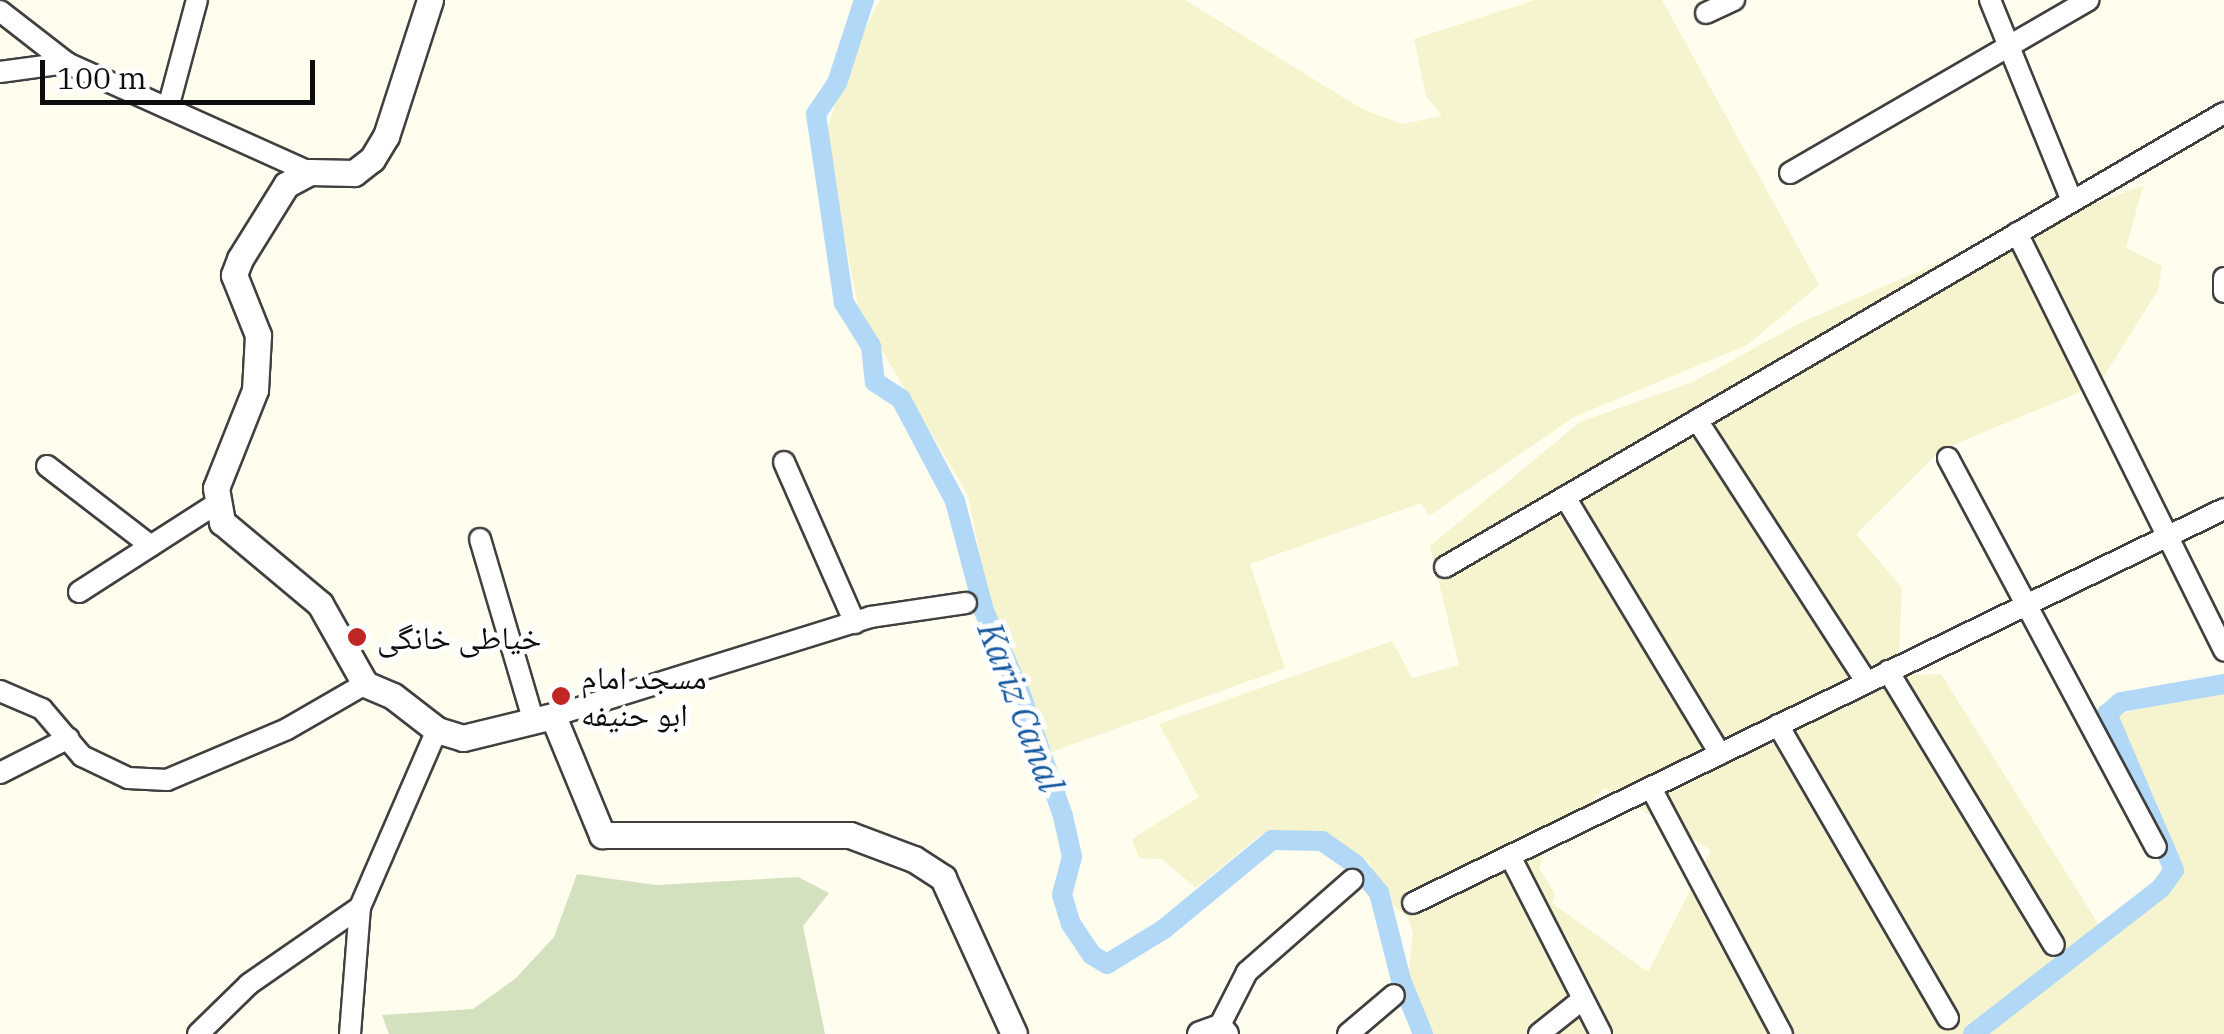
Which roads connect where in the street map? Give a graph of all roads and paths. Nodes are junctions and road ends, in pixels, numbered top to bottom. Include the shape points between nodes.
1 (197, 0) edge
2 (430, 0) edge
3 (1734, 0) edge
4 (1990, 0) edge
5 (2089, 0) edge
6 (0, 12) edge
7 (1706, 13) dead end
8 (2008, 44) junction
9 (68, 63) junction
10 (0, 72) edge
11 (168, 108) junction
12 (2224, 112) edge
13 (310, 172) junction
14 (1790, 172) dead end
15 (2072, 201) junction
16 (2017, 234) junction
17 (2224, 278) edge
18 (2224, 292) edge
19 (1697, 420) junction
20 (1948, 458) dead end
21 (784, 462) dead end
22 (47, 466) dead end
23 (1566, 497) junction
24 (216, 504) junction
25 (2224, 509) edge
26 (2168, 535) junction
27 (480, 539) dead end
28 (151, 546) junction
29 (1445, 567) dead end
30 (79, 592) dead end
31 (2025, 602) junction
32 (966, 603) dead end
33 (855, 623) junction
34 (2224, 650) edge
35 (1888, 671) junction
36 (1866, 681) junction
37 (365, 684) junction
38 (0, 691) edge
39 (544, 720) junction
40 (1778, 725) junction
41 (438, 730) junction
42 (69, 738) junction
43 (1720, 754) junction
44 (0, 773) edge
45 (1650, 788) junction
46 (2156, 847) dead end
47 (1510, 856) junction
48 (1352, 880) dead end
49 (1413, 904) dead end
50 (360, 906) junction
51 (2054, 945) dead end
52 (1394, 995) dead end
53 (1583, 999) junction
54 (1948, 1018) dead end
55 (1215, 1032) edge
56 (198, 1034) edge
57 (350, 1034) edge
58 (1014, 1034) edge
59 (1348, 1034) edge
60 (1539, 1034) edge
61 (1602, 1034) edge
62 (1782, 1034) edge

1 - 11 street
2 - 13 street via 386,136 372,159 354,173
3 - 7 street
4 - 8 street
5 - 8 street
6 - 9 street
8 - 14 street
8 - 15 street
9 - 10 street
9 - 11 street
11 - 13 street
12 - 15 street
13 - 24 street via 286,185 234,275 258,334 255,390
15 - 16 street
16 - 19 street
16 - 26 street
17 - 18 street
19 - 23 street
19 - 36 street
20 - 31 street
21 - 33 street
22 - 28 street
23 - 29 street
23 - 43 street
24 - 28 street
24 - 37 street via 222,522 320,604
25 - 26 street
26 - 31 street
26 - 34 street
27 - 39 street
28 - 30 street
31 - 35 street
31 - 46 street
32 - 33 street
33 - 39 street
35 - 36 street
35 - 51 street
36 - 40 street
37 - 41 street via 394,696
37 - 42 street via 287,729 167,780 128,778 82,756
38 - 42 street via 42,709
39 - 41 street via 463,738
39 - 58 street via 602,836 850,835 914,859 943,878
40 - 43 street
40 - 54 street
41 - 50 street
42 - 44 street
43 - 45 street
45 - 47 street
45 - 62 street
47 - 49 street
47 - 53 street
48 - 55 street via 1248,972
50 - 56 street via 249,984
50 - 57 street
52 - 59 street
53 - 60 street
53 - 61 street

